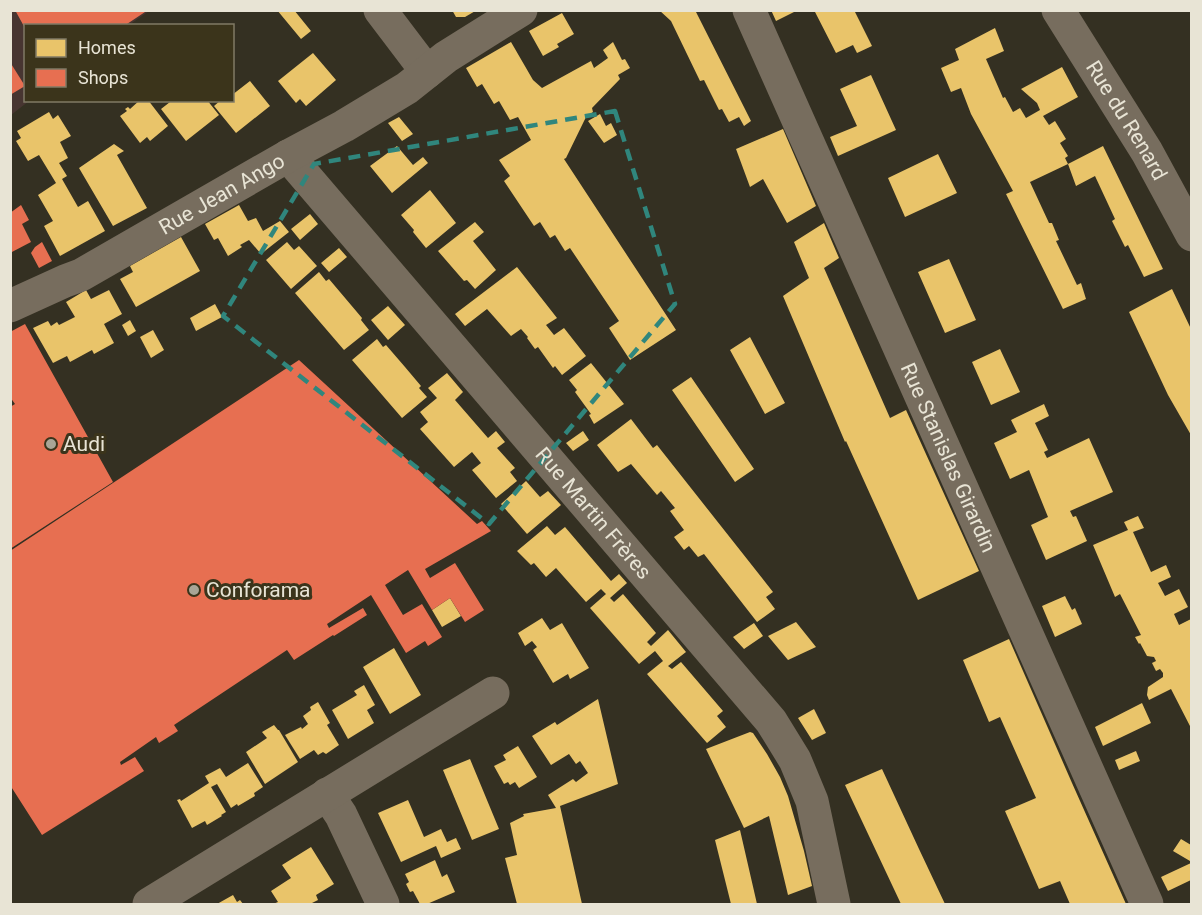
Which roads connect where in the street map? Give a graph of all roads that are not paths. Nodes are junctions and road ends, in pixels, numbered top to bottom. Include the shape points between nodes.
1 (380, 10) edge
2 (521, 10) edge
3 (749, 10) edge
4 (1058, 10) edge
5 (427, 72) junction
6 (288, 156) junction
7 (1191, 235) edge
8 (10, 306) edge
9 (493, 693) dead end
10 (327, 794) junction
11 (149, 904) edge
12 (382, 904) edge
13 (834, 904) edge
14 (1148, 904) edge

1 - 5 street
2 - 5 street, Rue Jean Ango
3 - 14 street, Rue Stanislas Girardin
4 - 7 street, Rue du Renard via 1147,152
5 - 6 street, Rue Jean Ango via 407,88
6 - 8 street, Rue Jean Ango via 81,275
6 - 13 street, Rue Martin Frères via 771,721 795,760 812,801
9 - 10 street
10 - 11 street
10 - 12 street via 341,815

